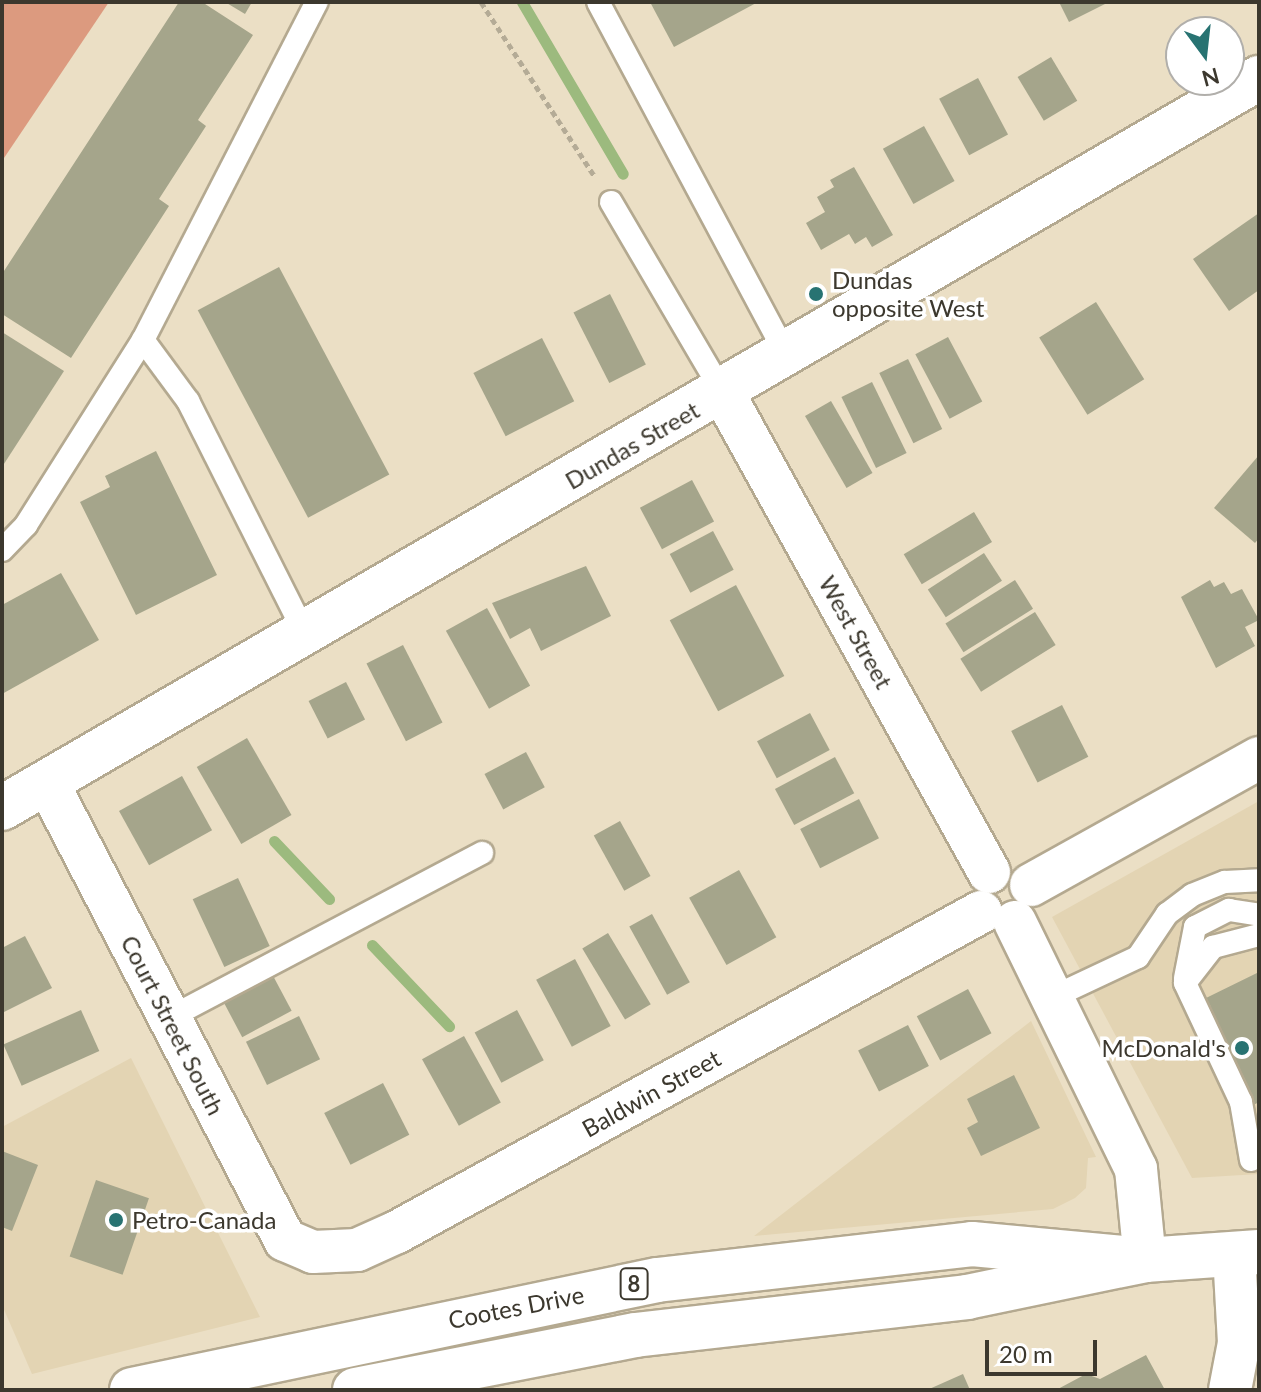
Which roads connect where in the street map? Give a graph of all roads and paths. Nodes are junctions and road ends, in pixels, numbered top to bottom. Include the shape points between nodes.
1 (317, 2) edge
2 (481, 2) edge
3 (598, 2) edge
4 (1259, 78) edge
5 (611, 202) joint
6 (143, 340) junction
7 (787, 356) junction
8 (723, 393) junction
9 (2, 550) edge
10 (304, 632) junction
11 (1259, 758) edge
12 (47, 782) junction
13 (2, 808) edge
14 (482, 853) dead end
15 (1259, 880) edge
16 (1004, 898) junction
17 (1259, 915) edge
18 (1259, 935) edge
19 (1185, 983) junction
20 (1053, 997) junction
21 (169, 1018) junction
22 (1251, 1160) dead end
23 (313, 1252) joint
24 (1246, 1253) edge
25 (1145, 1260) junction
26 (132, 1390) edge
27 (355, 1390) edge
28 (1230, 1390) edge

1 - 6 lane
2 - 5 path
3 - 7 lane
4 - 7 main road, Dundas Street
5 - 8 lane
6 - 9 lane via 26,525
6 - 10 lane via 188,401
7 - 8 main road, Dundas Street
8 - 10 main road, Dundas Street
8 - 16 street, West Street
10 - 12 main road, Dundas Street
11 - 16 street, Baldwin Street
12 - 13 main road, Dundas Street
12 - 21 street, Court Street South
14 - 21 lane
15 - 20 lane via 1225,882 1192,895 1167,914 1138,957
16 - 20 street, West Street
16 - 23 street, Baldwin Street via 397,1232 357,1250
17 - 19 lane via 1229,910 1195,927
18 - 19 lane via 1213,947
19 - 22 lane via 1241,1102
20 - 25 street, West Street via 1136,1169
21 - 23 street, Court Street South via 285,1240
24 - 25 main road, Cootes Drive / 8
24 - 28 street
25 - 26 main road, Cootes Drive / 8 via 972,1244 657,1280
25 - 27 main road, Cootes Drive / 8 via 967,1297 635,1335

